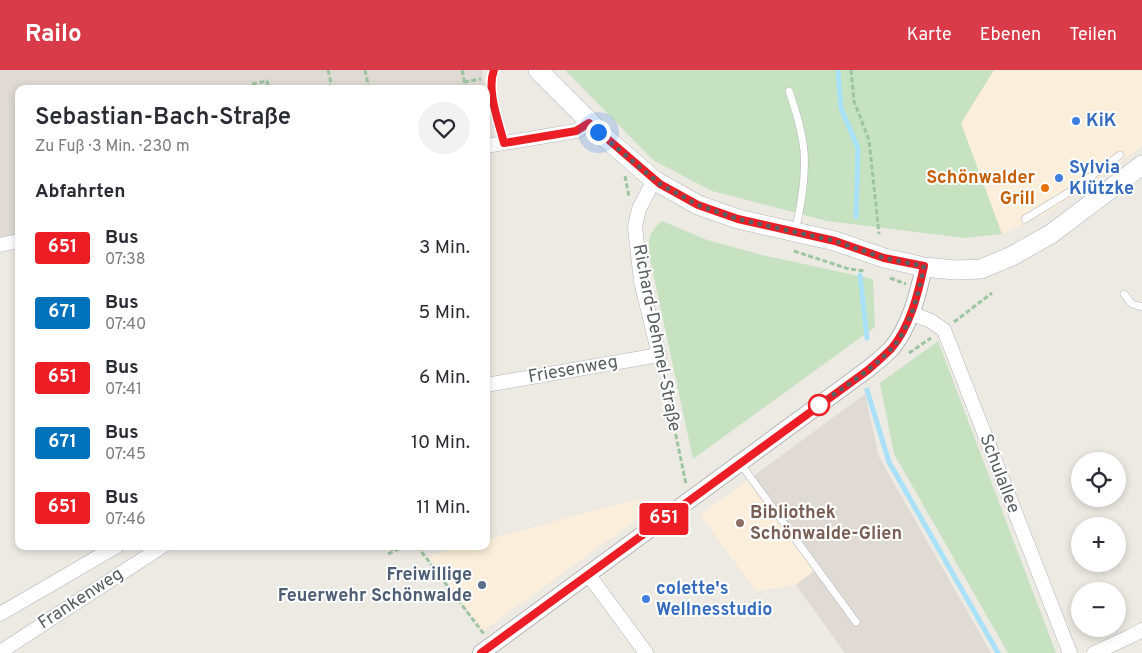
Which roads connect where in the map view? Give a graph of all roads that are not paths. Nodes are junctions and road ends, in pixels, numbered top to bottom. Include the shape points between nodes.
1 (538, 70) edge
2 (493, 73) edge
3 (789, 91) dead end
4 (589, 123) junction
5 (504, 143) junction
6 (490, 145) edge
7 (1120, 155) dead end
8 (1142, 166) edge
9 (654, 180) junction
10 (1025, 219) dead end
11 (795, 232) junction
12 (15, 242) edge
13 (0, 244) edge
14 (924, 266) junction
15 (1124, 294) dead end
16 (1142, 307) edge
17 (911, 313) junction
18 (659, 355) joint
19 (490, 384) edge
20 (740, 462) junction
21 (110, 550) edge
22 (157, 550) edge
23 (588, 574) junction
24 (0, 614) edge
25 (856, 622) dead end
26 (1142, 630) edge
27 (486, 649) edge
28 (0, 652) edge
29 (646, 653) edge
30 (1070, 653) edge
31 (1094, 653) edge

1 - 4 main road
2 - 5 lane via 492,94
3 - 11 lane via 798,116 804,151 804,186
4 - 5 street via 576,131
4 - 9 main road
5 - 6 street
7 - 10 lane
8 - 14 main road via 1050,234 1012,256 981,269
9 - 11 main road via 698,205 738,219
9 - 18 street, Richard-Dehmel-Straße via 639,209 635,227 641,281
11 - 14 main road
12 - 13 street
14 - 17 street
15 - 16 lane via 1132,304
17 - 20 street via 892,348 868,370
17 - 30 street, Schulallee via 931,320 944,330
18 - 19 street, Friesenweg
20 - 23 street
20 - 25 lane
21 - 24 street, Frankenweg
22 - 28 street, Frankenweg
23 - 27 street
23 - 29 street
26 - 31 street

